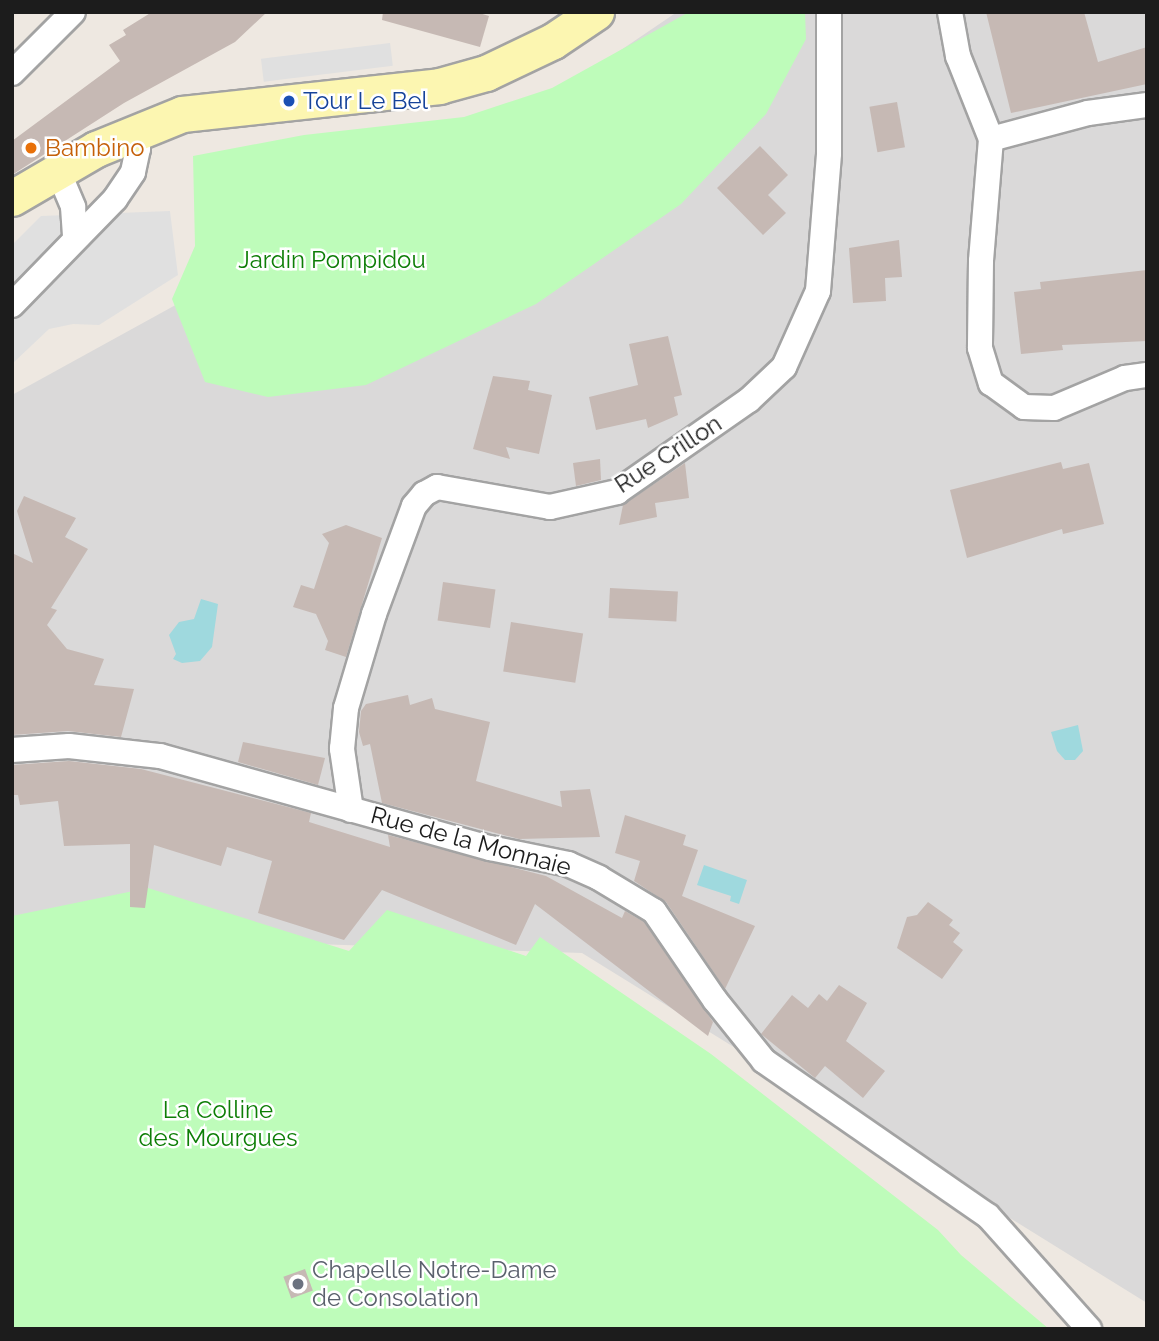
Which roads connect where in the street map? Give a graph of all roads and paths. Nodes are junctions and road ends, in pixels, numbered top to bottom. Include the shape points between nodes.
1 (74, 12) edge
2 (596, 12) edge
3 (829, 12) edge
4 (950, 12) edge
5 (12, 73) edge
6 (1147, 105) edge
7 (132, 132) junction
8 (991, 139) junction
9 (58, 171) junction
10 (12, 198) edge
11 (75, 239) junction
12 (12, 305) edge
13 (1147, 375) edge
14 (12, 750) edge
15 (351, 810) junction
16 (1089, 1329) edge

1 - 5 street
2 - 7 main road via 553,41 486,73 439,86 210,109
3 - 15 street, Rue Crillon via 829,153 818,291 784,367 749,400 617,492 550,507 437,487 424,494 414,506 374,614 346,708 342,749
4 - 8 street via 958,56
6 - 8 street via 1088,113
7 - 9 main road
7 - 11 street via 138,149 133,172 115,200
8 - 13 street via 980,336 991,383 1024,407 1054,408 1125,379
9 - 10 main road
9 - 11 street via 73,207
11 - 12 street
14 - 15 street, Rue de la Monnaie via 69,746 160,756
15 - 16 street, Rue de la Monnaie via 568,864 654,911 764,1061 988,1216

